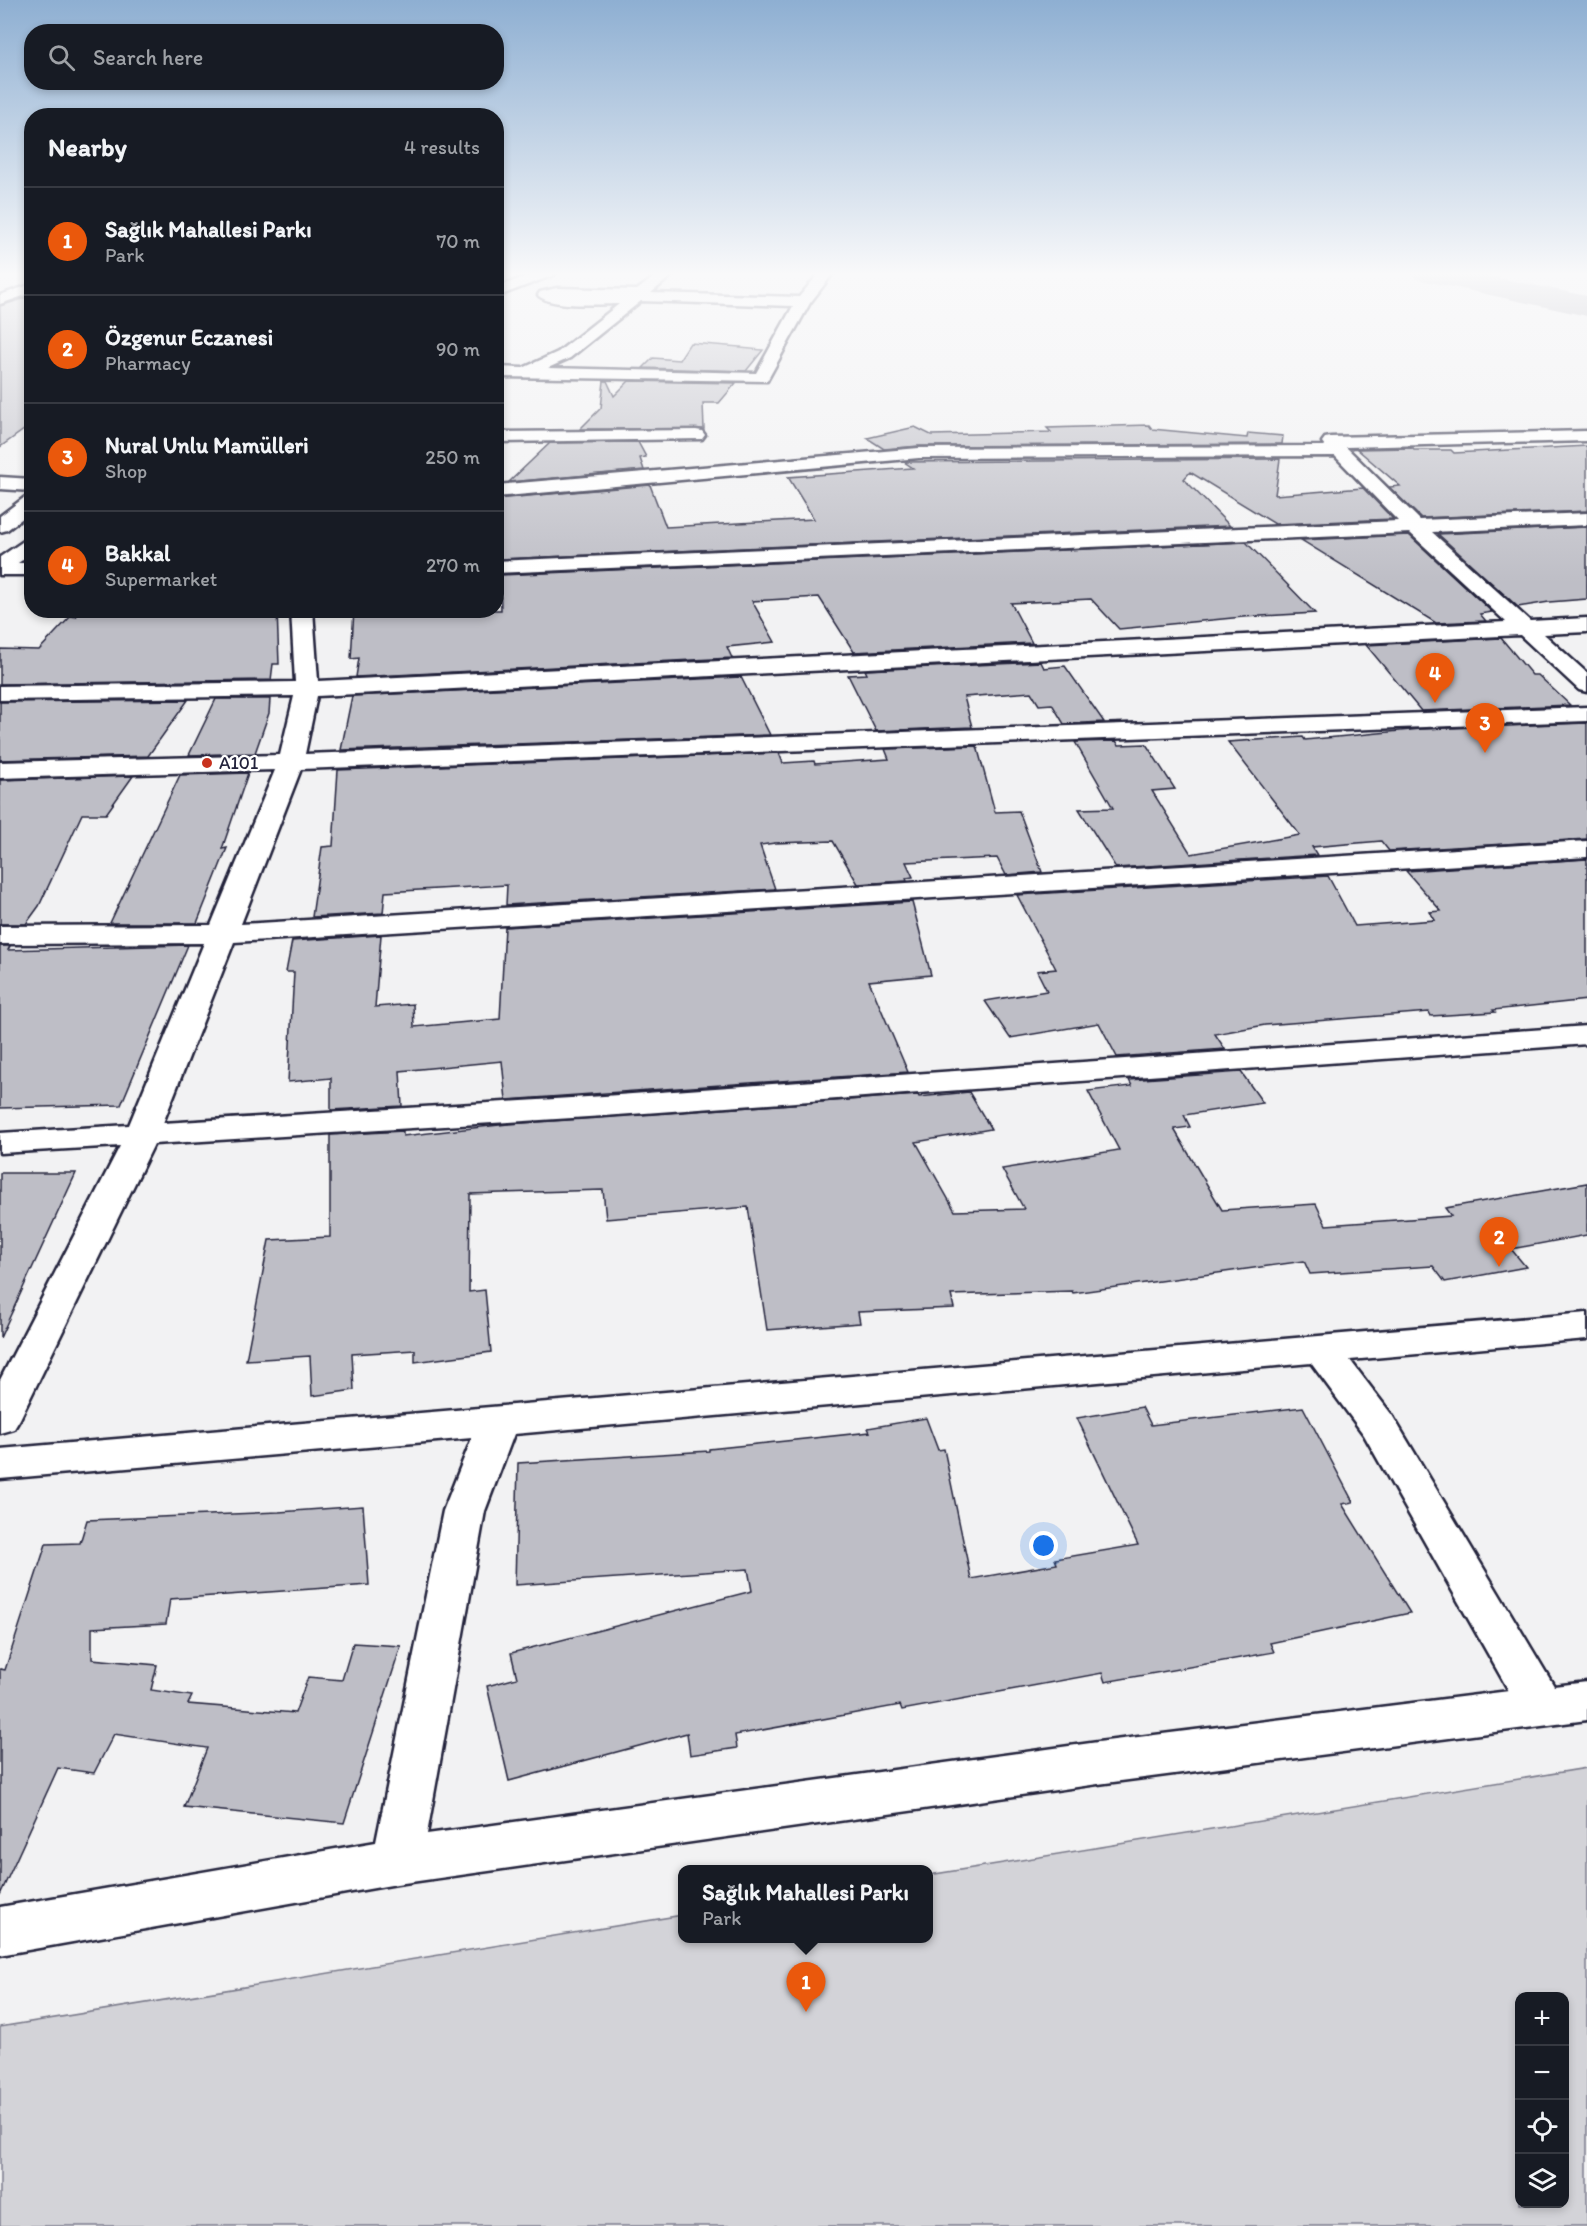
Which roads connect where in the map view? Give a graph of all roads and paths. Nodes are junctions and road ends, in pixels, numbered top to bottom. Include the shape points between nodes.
1 (519, 376) edge
2 (595, 376) edge
3 (761, 376) edge
4 (504, 382) edge
5 (696, 435) dead end
6 (1587, 436) edge
7 (504, 437) edge
8 (1340, 451) junction
9 (0, 483) edge
10 (24, 484) edge
11 (504, 490) edge
12 (24, 507) edge
13 (1587, 519) edge
14 (0, 526) edge
15 (1414, 526) junction
16 (24, 550) edge
17 (0, 567) edge
18 (504, 567) edge
19 (24, 568) edge
20 (303, 618) edge
21 (1587, 625) edge
22 (1528, 629) junction
23 (1587, 685) edge
24 (307, 689) junction
25 (0, 693) edge
26 (1587, 714) edge
27 (291, 762) junction
28 (0, 770) edge
29 (1587, 849) edge
30 (222, 934) junction
31 (0, 935) edge
32 (1587, 1035) edge
33 (142, 1135) junction
34 (0, 1143) edge
35 (1587, 1326) edge
36 (1321, 1349) junction
37 (0, 1419) edge
38 (499, 1420) junction
39 (0, 1464) edge
40 (1565, 1704) edge
41 (396, 1861) junction
42 (0, 1930) edge

1 - 4 main road
2 - 3 main road
5 - 7 main road
6 - 8 main road via 1331,442
8 - 11 main road via 919,453
8 - 15 main road
9 - 10 main road
12 - 14 main road
13 - 15 main road
15 - 18 main road
15 - 22 main road
16 - 17 main road
17 - 19 main road
20 - 24 main road
21 - 22 main road
22 - 23 main road
22 - 24 main road
24 - 25 main road
24 - 27 main road
26 - 27 main road
27 - 28 main road
27 - 30 main road
29 - 30 main road
30 - 31 main road
30 - 33 main road
32 - 33 main road
33 - 34 main road
33 - 37 main road
35 - 36 main road
36 - 38 main road
36 - 40 main road via 1378,1425
38 - 39 main road
38 - 41 main road via 464,1511
40 - 41 main road via 1098,1763
41 - 42 main road

